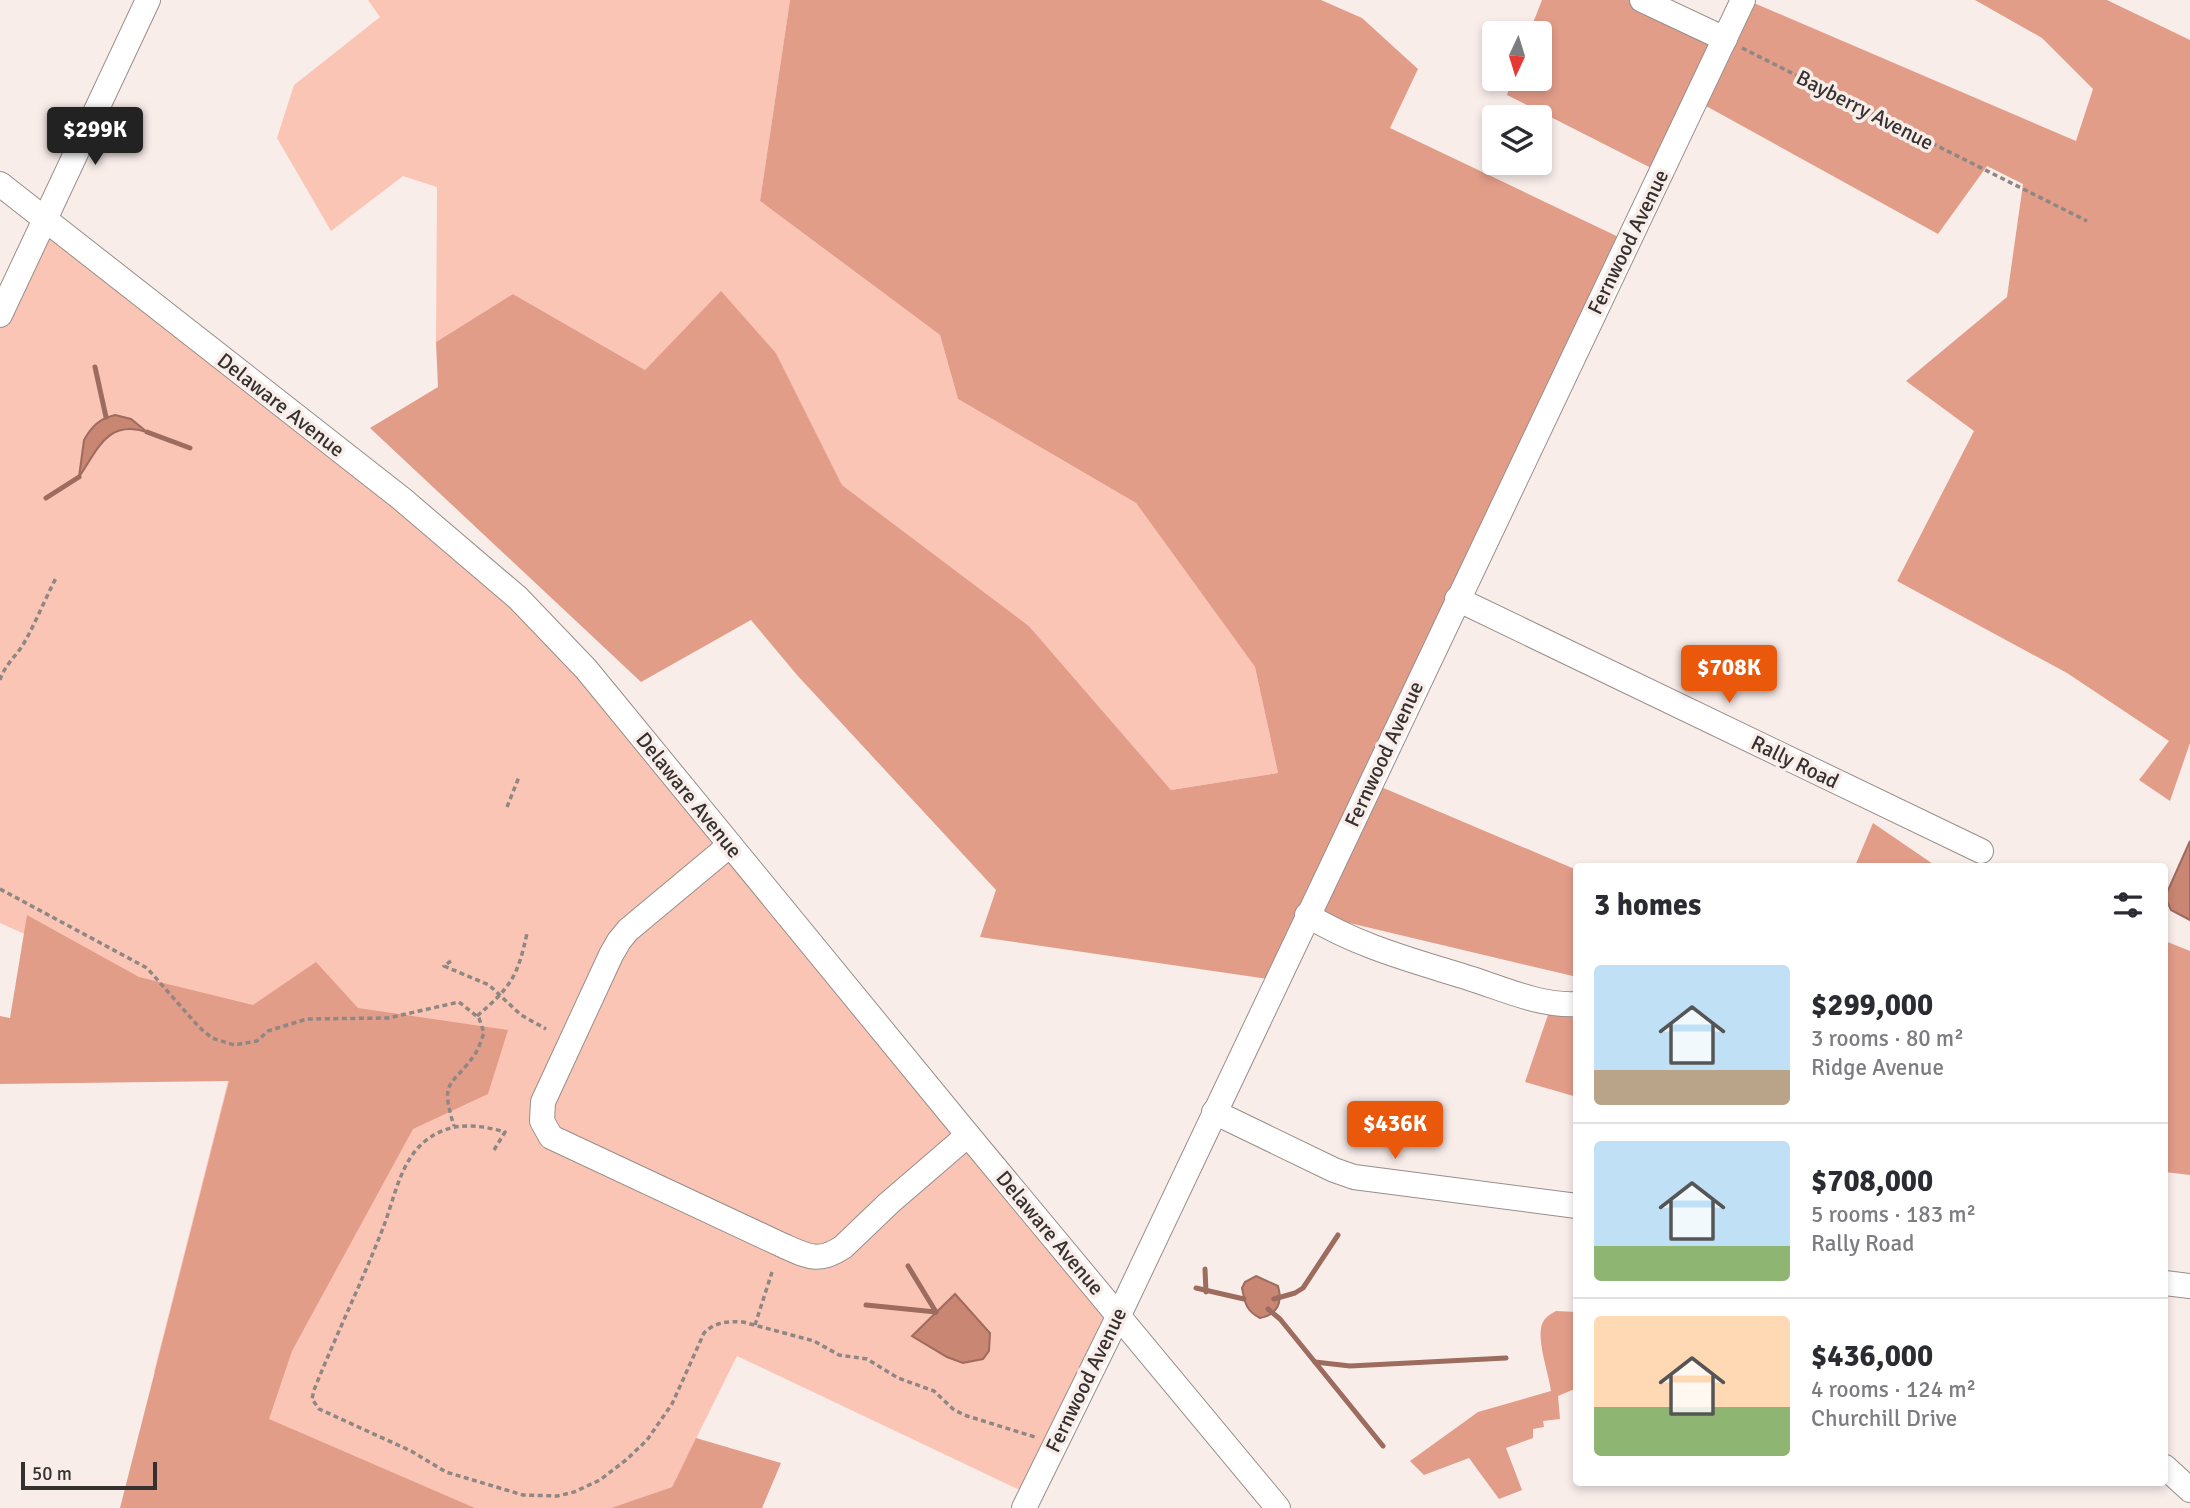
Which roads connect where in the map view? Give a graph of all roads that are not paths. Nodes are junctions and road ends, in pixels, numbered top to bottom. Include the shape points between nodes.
1 (148, 0) edge
2 (1642, 0) edge
3 (1744, 0) edge
4 (1725, 39) junction
5 (0, 184) edge
6 (46, 221) junction
7 (0, 315) edge
8 (1457, 599) junction
9 (730, 845) junction
10 (1981, 851) dead end
11 (1307, 915) junction
12 (1573, 1004) edge
13 (1214, 1112) junction
14 (968, 1135) junction
15 (1573, 1205) edge
16 (2168, 1283) edge
17 (2190, 1286) edge
18 (1119, 1315) junction
19 (2168, 1470) edge
20 (2190, 1490) edge
21 (1024, 1508) edge
22 (1278, 1508) edge

1 - 6 street
2 - 4 street
3 - 4 street, Fernwood Avenue
4 - 8 street, Fernwood Avenue
5 - 6 street, Delaware Avenue
6 - 7 street
6 - 9 street, Delaware Avenue via 494,576 586,669
8 - 10 street, Rally Road
8 - 11 street, Fernwood Avenue
9 - 14 street, Delaware Avenue
9 - 14 street via 628,930 611,955 543,1102 542,1121 551,1137 817,1258 844,1247
11 - 12 street via 1371,948 1544,1002
11 - 13 street, Fernwood Avenue
13 - 15 street via 1354,1177
13 - 18 street, Fernwood Avenue
14 - 18 street, Delaware Avenue
16 - 17 street
18 - 21 street, Fernwood Avenue
18 - 22 street, Delaware Avenue
19 - 20 street

